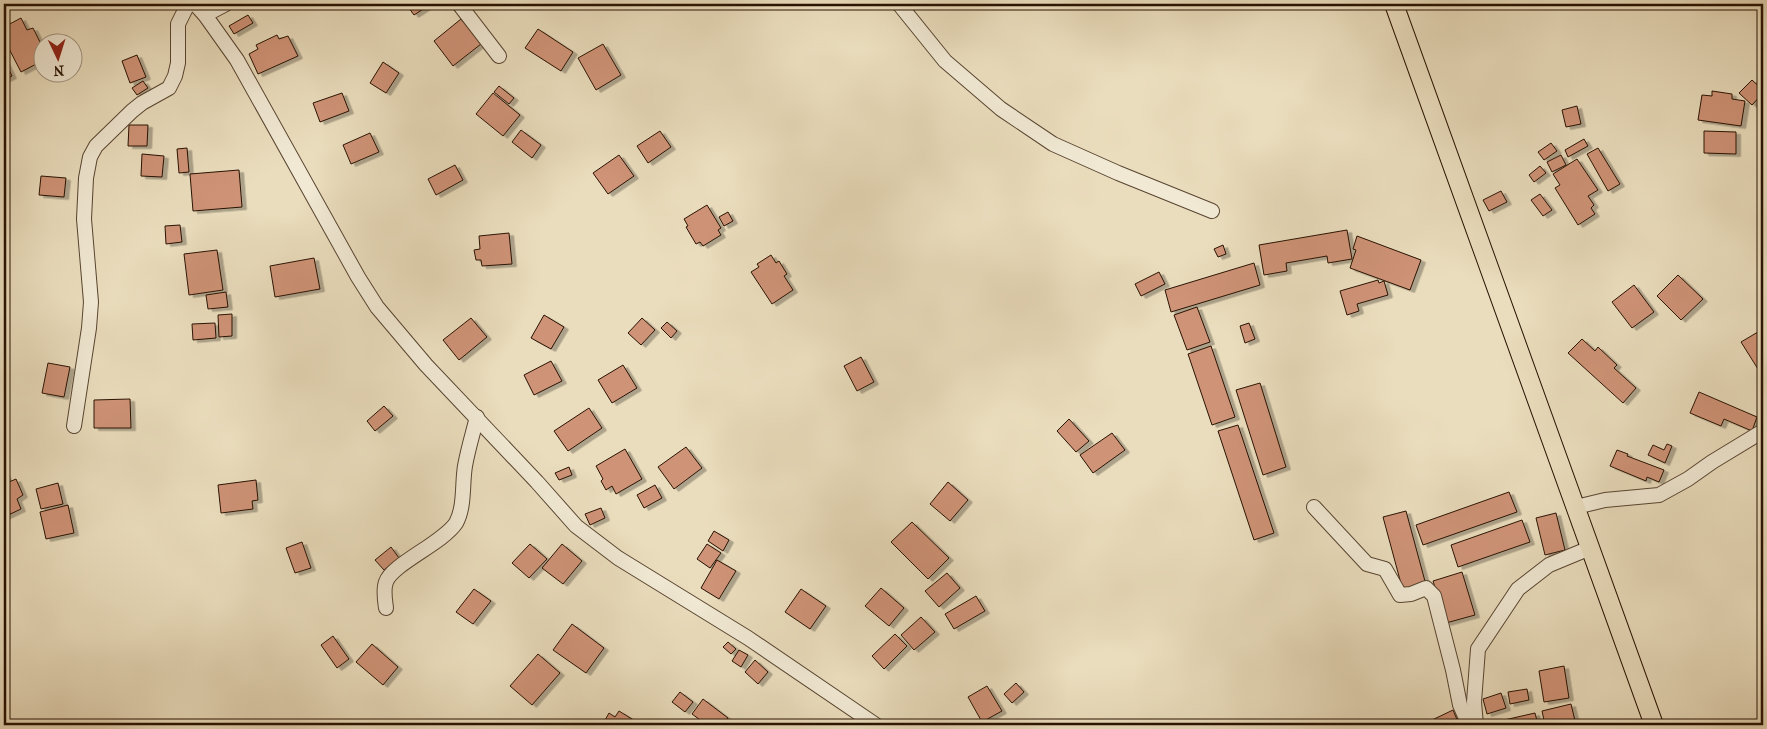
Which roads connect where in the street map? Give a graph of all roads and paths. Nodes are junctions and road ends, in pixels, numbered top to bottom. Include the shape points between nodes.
1 (188, 4) edge
2 (195, 4) edge
3 (226, 4) edge
4 (459, 4) edge
5 (898, 4) edge
6 (1394, 4) edge
7 (205, 15) junction
8 (498, 56) dead end
9 (1212, 211) dead end
10 (477, 417) junction
11 (74, 426) dead end
12 (1763, 431) edge
13 (1314, 507) dead end
14 (1576, 507) junction
15 (1590, 548) junction
16 (386, 608) dead end
17 (876, 725) edge
18 (1470, 725) edge
19 (1476, 725) edge
20 (1654, 725) edge

1 - 11 street via 178,24 178,63 176,76 169,88 132,111 96,146 90,157 84,219 91,302
2 - 7 street
3 - 7 street
4 - 8 street
5 - 9 street via 945,61 1001,109 1053,144
6 - 14 main road
7 - 10 street via 237,60 377,307 426,365
10 - 16 street via 455,524 390,574 384,592
10 - 17 street via 576,526 618,558 748,638
12 - 14 street via 1659,495 1604,500
13 - 18 street via 1367,564 1385,569 1400,596 1426,588 1434,596 1460,705
14 - 15 main road
15 - 19 street via 1549,565 1518,588 1478,649 1474,702
15 - 20 main road

